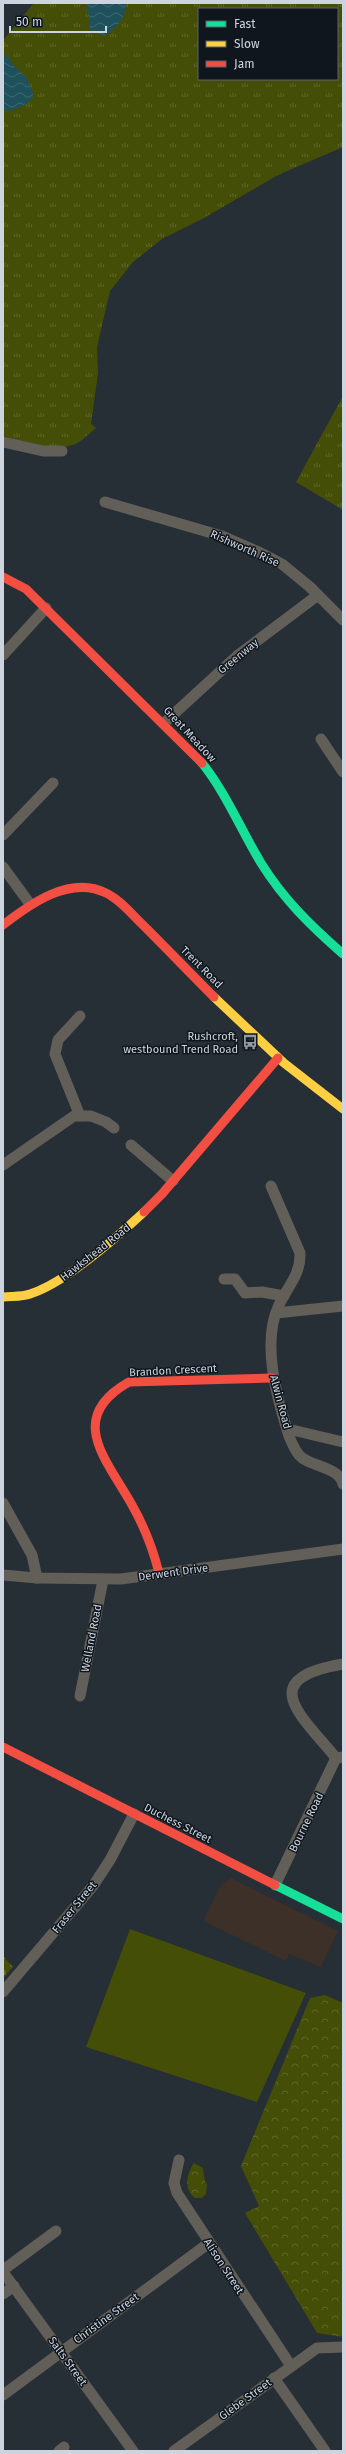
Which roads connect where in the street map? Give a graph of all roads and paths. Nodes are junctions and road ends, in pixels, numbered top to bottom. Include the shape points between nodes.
1 (3, 442) edge
2 (62, 451) dead end
3 (105, 502) dead end
4 (3, 577) edge
5 (318, 595) junction
6 (46, 608) junction
7 (343, 620) edge
8 (3, 655) edge
9 (164, 723) junction
10 (321, 739) dead end
11 (343, 772) edge
12 (53, 783) dead end
13 (3, 834) edge
14 (3, 867) edge
15 (30, 904) junction
16 (3, 925) edge
17 (343, 954) edge
18 (80, 1016) dead end
19 (278, 1058) junction
20 (343, 1109) edge
21 (80, 1116) junction
22 (114, 1128) dead end
23 (132, 1145) dead end
24 (3, 1165) edge
25 (173, 1181) junction
26 (271, 1186) dead end
27 (224, 1279) dead end
28 (284, 1296) junction
29 (3, 1297) edge
30 (343, 1306) edge
31 (276, 1313) junction
32 (272, 1378) junction
33 (288, 1429) junction
34 (343, 1442) edge
35 (343, 1484) edge
36 (3, 1503) edge
37 (343, 1549) edge
38 (3, 1574) edge
39 (159, 1574) junction
40 (36, 1578) junction
41 (103, 1580) junction
42 (343, 1664) edge
43 (80, 1696) dead end
44 (3, 1747) edge
45 (340, 1757) edge
46 (134, 1814) junction
47 (276, 1885) junction
48 (343, 1919) edge
49 (3, 1992) edge
50 (180, 2160) dead end
51 (56, 2231) dead end
52 (209, 2243) junction
53 (3, 2271) edge
54 (14, 2286) junction
55 (3, 2294) edge
56 (343, 2347) edge
57 (61, 2351) junction
58 (291, 2366) junction
59 (274, 2378) junction
60 (3, 2395) edge
61 (133, 2451) edge
62 (174, 2451) edge
63 (325, 2451) edge

1 - 2 street via 43,451
3 - 5 street, Rishworth Rise via 222,536 282,564
4 - 6 street, Great Meadow via 26,588
5 - 7 street, Rishworth Rise
5 - 9 street, Greenway via 237,656
6 - 8 street
6 - 9 street, Great Meadow
9 - 17 street, Great Meadow via 214,778 261,863 282,892 304,920
10 - 11 street
12 - 13 street
14 - 15 street
15 - 16 street, Trent Road
15 - 19 street, Trent Road via 49,894 78,888 105,893 124,906
18 - 21 street via 58,1040 55,1054
19 - 20 street, Trent Road
19 - 25 street, Hawkshead Road
21 - 22 street via 91,1116
21 - 24 street via 74,1116
23 - 25 street
25 - 29 street, Hawkshead Road via 116,1238 48,1287 29,1295
26 - 28 street, Alwin Road via 300,1253 300,1265
27 - 28 street via 235,1279 245,1292
28 - 31 street, Alwin Road
30 - 31 street
31 - 32 street, Alwin Road via 272,1323
32 - 33 street, Alwin Road
32 - 39 street, Brandon Crescent via 129,1382 116,1389 100,1406 94,1430 103,1457 132,1505 154,1551
33 - 34 street
33 - 35 street, Alwin Road via 299,1456 334,1473
36 - 40 street via 32,1556
37 - 39 street, Derwent Drive
38 - 40 street, Derwent Drive
39 - 41 street, Derwent Drive
40 - 41 street, Derwent Drive
41 - 43 street, Welland Road
42 - 45 street via 306,1673 295,1680 291,1691 293,1701 301,1714
44 - 46 street, Duchess Street
45 - 47 street, Bourne Road
46 - 47 street, Duchess Street
46 - 49 street, Fraser Street via 93,1886
47 - 48 street, Duchess Street
50 - 52 street, Alison Street via 174,2183 177,2192
51 - 53 street
52 - 57 street, Christine Street
52 - 58 street, Alison Street
53 - 54 street, Salts Street
54 - 55 street
54 - 57 street, Salts Street
56 - 58 street, Glebe Street via 316,2348
57 - 60 street, Christine Street
57 - 61 street, Salts Street
58 - 59 street, Glebe Street
59 - 62 street, Glebe Street
59 - 63 street

